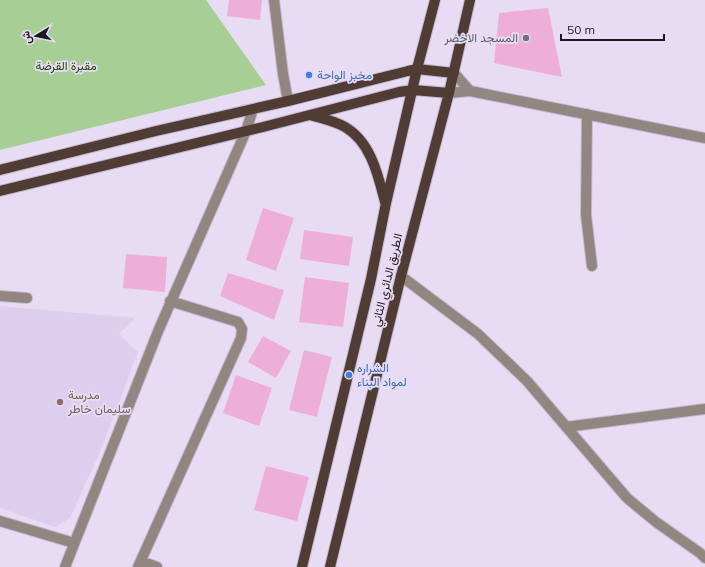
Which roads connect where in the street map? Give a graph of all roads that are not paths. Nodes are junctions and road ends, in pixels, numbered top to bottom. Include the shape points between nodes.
1 (274, 0) edge
2 (435, 0) edge
3 (470, 0) edge
4 (417, 69) junction
5 (454, 73) junction
6 (413, 90) junction
7 (470, 91) junction
8 (449, 93) junction
9 (288, 101) junction
10 (253, 109) junction
11 (587, 114) junction
12 (310, 115) junction
13 (246, 131) junction
14 (705, 138) edge
15 (0, 170) edge
16 (0, 191) edge
17 (386, 204) junction
18 (592, 266) dead end
19 (401, 276) junction
20 (0, 296) edge
21 (27, 298) dead end
22 (170, 301) junction
23 (705, 409) edge
24 (566, 427) junction
25 (0, 521) edge
26 (74, 543) junction
27 (705, 558) edge
28 (139, 564) edge
29 (65, 567) edge
30 (157, 567) edge
31 (302, 567) edge
32 (330, 567) edge

1 - 9 street
2 - 4 main road, الطريق الدائري الثاني
3 - 5 main road, الطريق الدائري الثاني
4 - 5 main road
4 - 6 main road, الطريق الدائري الثاني
4 - 9 main road
5 - 7 street
5 - 8 main road, الطريق الدائري الثاني
6 - 8 main road
6 - 12 main road
6 - 17 main road, الطريق الدائري الثاني
7 - 8 street
7 - 11 street
8 - 19 main road, الطريق الدائري الثاني
9 - 10 main road
10 - 13 street
10 - 15 main road
11 - 14 street
11 - 18 street via 586,215
12 - 13 main road
12 - 17 main road via 346,128 357,136 373,162
13 - 16 main road
13 - 22 street
17 - 31 main road, الطريق الدائري الثاني via 371,279
19 - 24 street via 478,334 527,381
19 - 32 main road, الطريق الدائري الثاني
20 - 21 street
22 - 26 street
22 - 28 street via 238,322 242,329 241,338
23 - 24 street
24 - 27 street via 627,498
25 - 26 street
26 - 29 street
28 - 30 street

